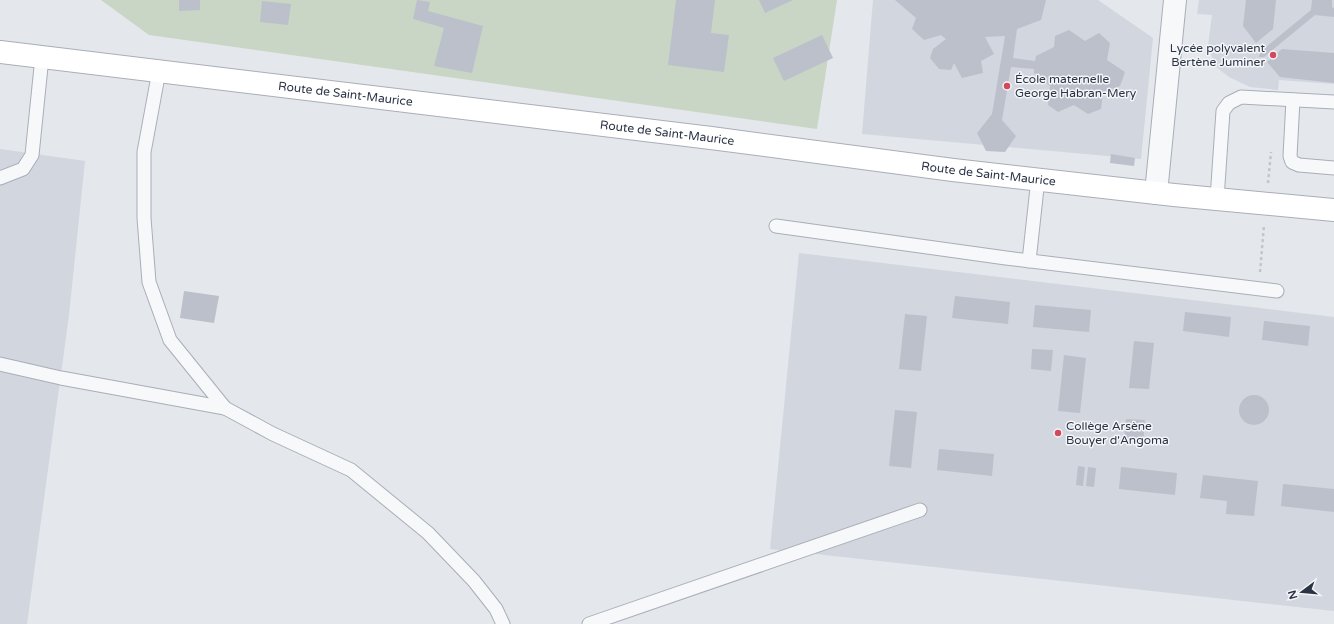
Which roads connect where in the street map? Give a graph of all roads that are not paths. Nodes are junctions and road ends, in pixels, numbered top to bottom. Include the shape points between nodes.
1 (1175, 0) edge
2 (0, 52) edge
3 (42, 57) junction
4 (160, 71) junction
5 (1293, 100) junction
6 (1334, 102) edge
7 (1334, 168) edge
8 (0, 178) edge
9 (1038, 179) junction
10 (1156, 193) junction
11 (1217, 199) junction
12 (1334, 210) edge
13 (776, 226) dead end
14 (1029, 260) junction
15 (1278, 291) dead end
16 (0, 364) edge
17 (225, 408) junction
18 (920, 510) dead end
19 (503, 624) edge
20 (589, 624) edge

1 - 10 street
2 - 3 street, Route de Saint-Maurice
3 - 4 street, Route de Saint-Maurice
3 - 8 lane via 32,155 23,169
4 - 9 street, Route de Saint-Maurice
4 - 17 lane via 144,152 144,218 149,282 170,340
5 - 6 lane
5 - 7 lane via 1290,156 1292,162
5 - 11 lane via 1241,97 1229,103 1223,111
9 - 10 street, Route de Saint-Maurice
9 - 14 lane
10 - 11 street, Route de Saint-Maurice
11 - 12 street, Route de Saint-Maurice
13 - 14 lane
14 - 15 lane
16 - 17 lane via 61,378
17 - 19 lane via 273,434 351,470 428,533 474,581 496,609
18 - 20 lane

